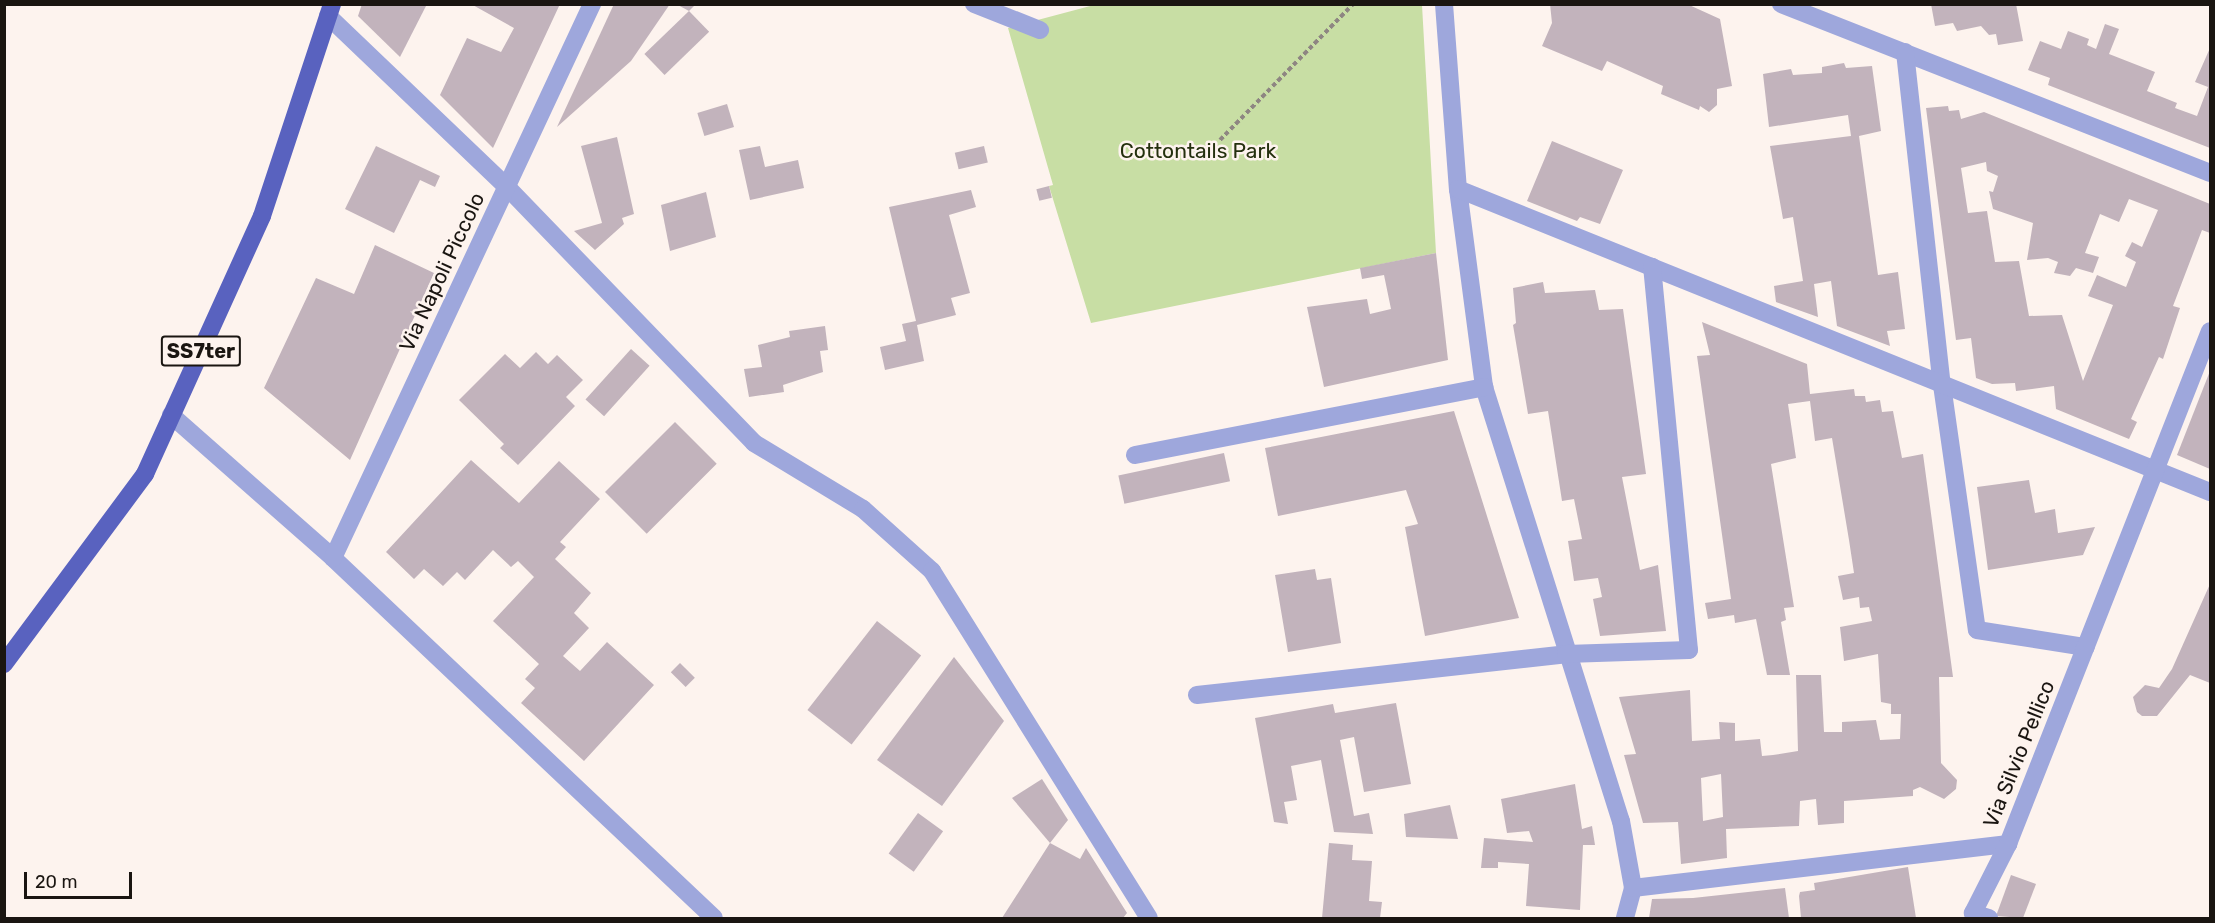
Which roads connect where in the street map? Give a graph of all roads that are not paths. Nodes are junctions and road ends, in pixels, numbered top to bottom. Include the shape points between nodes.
1 (592, 4) edge
2 (974, 4) edge
3 (1444, 4) edge
4 (1781, 4) edge
5 (330, 10) edge
6 (1040, 30) dead end
7 (1905, 52) junction
8 (2211, 173) edge
9 (506, 186) junction
10 (1458, 189) junction
11 (1652, 267) junction
12 (2211, 331) edge
13 (1942, 385) junction
14 (1484, 387) junction
15 (171, 415) junction
16 (1135, 454) dead end
17 (2155, 471) junction
18 (2211, 492) edge
19 (333, 558) junction
20 (2086, 647) junction
21 (1566, 654) junction
22 (4, 664) edge
23 (1197, 695) dead end
24 (2008, 844) junction
25 (1633, 888) junction
26 (714, 918) edge
27 (1149, 918) edge
28 (1625, 918) edge
29 (1989, 918) edge

1 - 9 street, Via Napoli Piccolo
2 - 6 street
3 - 10 street
4 - 7 street
5 - 9 street
5 - 15 main road, SS7ter via 262,216
7 - 8 street
7 - 13 street
9 - 19 street, Via Napoli Piccolo
9 - 27 street via 754,443 863,509 932,571
10 - 11 street
10 - 14 street
11 - 13 street
11 - 21 street via 1689,650
12 - 17 street, Via Silvio Pellico
13 - 17 street
13 - 20 street via 1977,630
14 - 16 street
14 - 21 street
15 - 19 street
15 - 22 main road, SS7ter via 145,474
17 - 18 street
17 - 20 street, Via Silvio Pellico
19 - 26 street
20 - 24 street, Via Silvio Pellico
21 - 23 street
21 - 25 street via 1600,744 1621,821
24 - 25 street, Via Silvio Pellico
24 - 29 street via 1973,913
25 - 28 street

